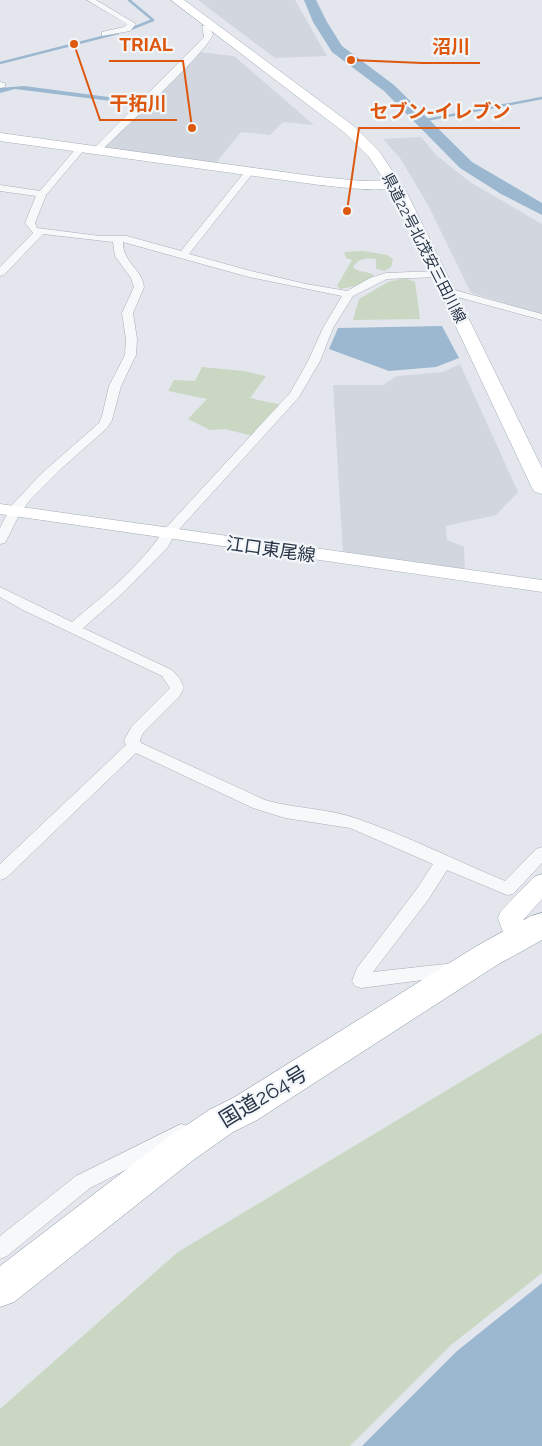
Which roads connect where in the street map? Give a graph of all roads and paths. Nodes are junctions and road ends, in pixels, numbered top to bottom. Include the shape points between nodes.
1 (91, 0) edge
2 (177, 0) edge
3 (212, 26) junction
4 (105, 34) dead end
5 (0, 137) edge
6 (80, 148) junction
7 (97, 150) junction
8 (250, 171) junction
9 (393, 184) junction
10 (0, 188) edge
11 (42, 194) junction
12 (38, 232) junction
13 (118, 241) junction
14 (182, 256) junction
15 (0, 273) edge
16 (438, 274) junction
17 (447, 291) junction
18 (349, 294) junction
19 (542, 317) edge
20 (542, 488) edge
21 (7, 510) edge
22 (168, 534) junction
23 (0, 540) edge
24 (496, 580) junction
25 (542, 586) edge
26 (0, 591) edge
27 (542, 602) edge
28 (74, 628) junction
29 (134, 746) junction
30 (542, 853) edge
31 (444, 861) junction
32 (0, 874) edge
33 (542, 883) edge
34 (530, 932) edge
35 (467, 968) junction
36 (221, 1121) junction
37 (0, 1249) edge
38 (0, 1289) edge

1 - 4 street via 132,24 127,29
2 - 3 main road, 県道22号北茂安三田川線
3 - 7 street via 205,28 208,38 193,55
3 - 9 main road, 県道22号北茂安三田川線 via 350,130 374,154
5 - 6 street
6 - 7 street
6 - 11 street
7 - 8 street
8 - 9 street via 362,185
8 - 14 street
9 - 16 main road, 県道22号北茂安三田川線
10 - 11 street
11 - 12 street via 30,223
12 - 13 street
12 - 15 street
13 - 14 street via 126,240
13 - 21 street via 117,252 139,284 127,314 132,343 130,360 116,384 110,415 102,426
14 - 18 street via 294,285
16 - 17 main road, 県道22号北茂安三田川線
16 - 18 street via 386,276
17 - 19 street
17 - 20 main road, 県道22号北茂安三田川線
18 - 22 street via 295,395
21 - 22 street, 江口東尾線
21 - 23 street via 6,532
22 - 24 street, 江口東尾線
22 - 28 street via 163,544 118,590
24 - 25 street, 江口東尾線
24 - 27 street via 500,593
26 - 28 street
28 - 29 street via 167,674 175,682 174,694 137,730 132,740
29 - 31 street via 259,804 285,812 353,823
29 - 32 street
30 - 31 street via 507,889
31 - 35 street via 363,973 361,981
33 - 34 street via 510,918
34 - 35 highway, 国道264号
35 - 36 highway, 国道264号
36 - 37 street via 193,1126 84,1182
36 - 38 highway, 国道264号

